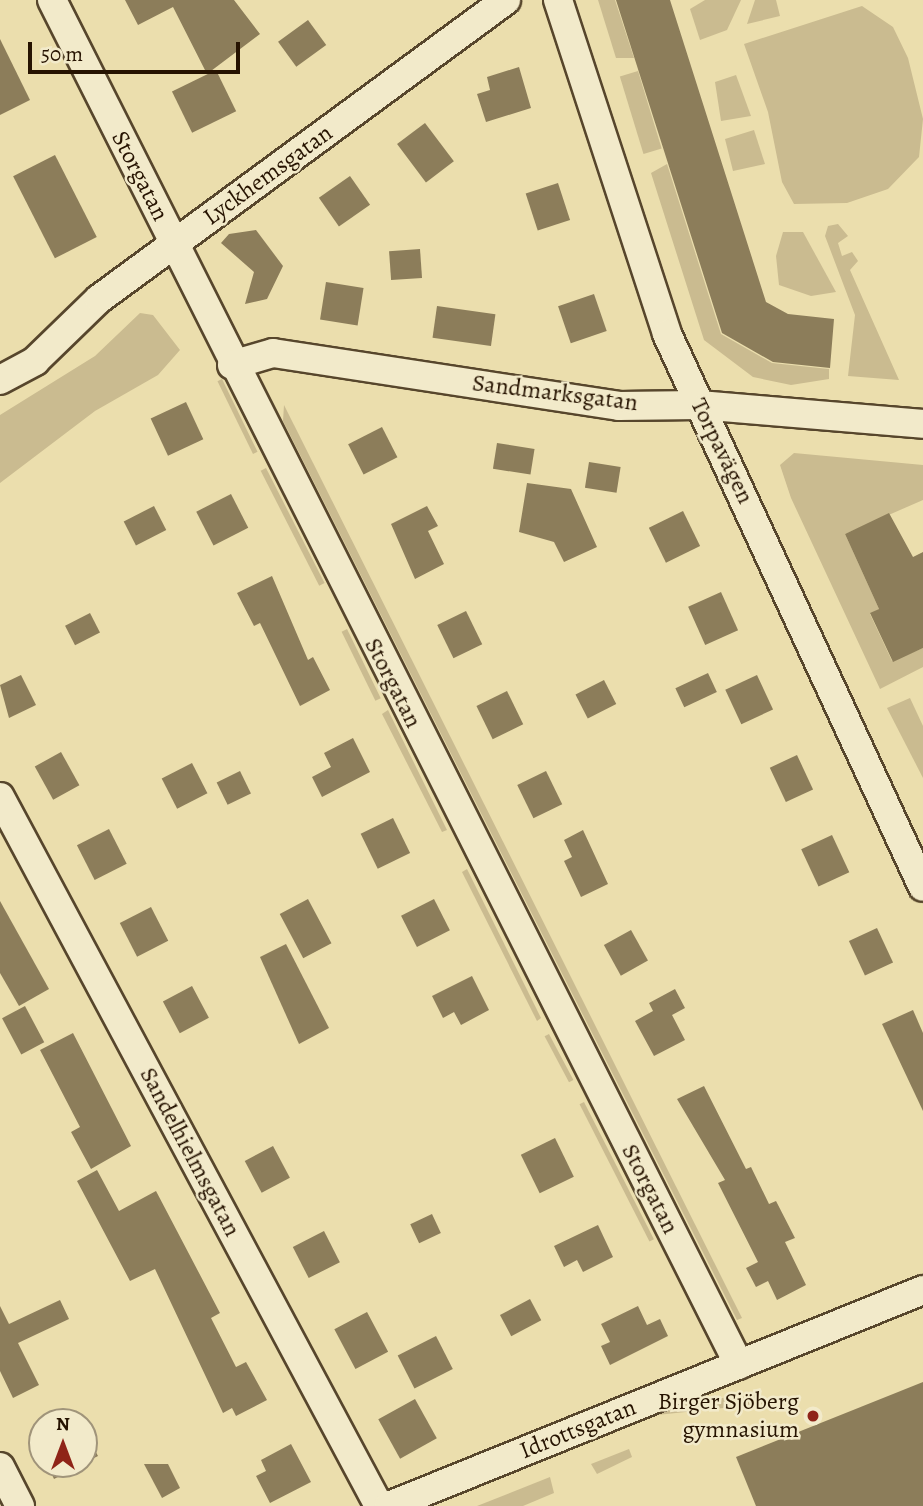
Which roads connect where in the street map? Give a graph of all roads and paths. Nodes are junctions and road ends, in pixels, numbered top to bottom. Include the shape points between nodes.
1 (52, 0) edge
2 (506, 0) edge
3 (558, 0) edge
4 (174, 244) junction
5 (232, 365) junction
6 (0, 380) edge
7 (699, 405) junction
8 (923, 424) edge
9 (0, 797) edge
10 (923, 887) edge
11 (923, 1290) edge
12 (739, 1365) junction
13 (0, 1467) edge
14 (20, 1506) edge
15 (379, 1506) edge
16 (389, 1506) edge

1 - 4 street, Storgatan
2 - 4 street, Lyckhemsgatan
3 - 7 street, Torpavägen via 647,285
4 - 5 street, Storgatan
4 - 6 street, Lyckhemsgatan via 99,299 34,361
5 - 7 street, Sandmarksgatan via 273,353 619,406
5 - 12 street, Storgatan
7 - 8 street, Sandmarksgatan
7 - 10 street, Torpavägen
9 - 15 street, Sandelhielmsgatan
11 - 12 street, Idrottsgatan
12 - 16 street, Idrottsgatan
13 - 14 street

